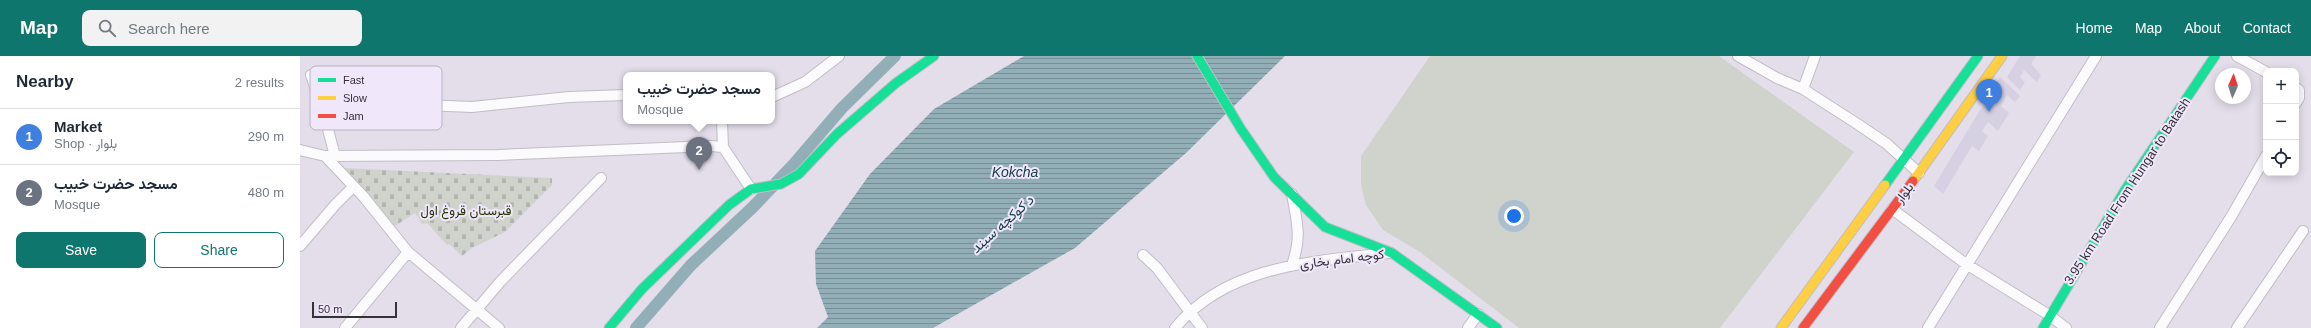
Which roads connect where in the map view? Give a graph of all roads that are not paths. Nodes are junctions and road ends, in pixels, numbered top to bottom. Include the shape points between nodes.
1 (839, 56) edge
2 (934, 56) edge
3 (1197, 56) edge
4 (1738, 56) edge
5 (1814, 56) edge
6 (1978, 56) edge
7 (2002, 56) edge
8 (2096, 56) edge
9 (2215, 56) edge
10 (2238, 56) edge
11 (2263, 70) edge
12 (1803, 89) junction
13 (623, 95) edge
14 (775, 96) edge
15 (442, 106) edge
16 (722, 124) edge
17 (326, 130) edge
18 (723, 147) junction
19 (300, 150) edge
20 (330, 156) junction
21 (1903, 160) junction
22 (2263, 161) edge
23 (1919, 173) junction
24 (601, 178) dead end
25 (353, 186) junction
26 (751, 189) junction
27 (1292, 194) junction
28 (1892, 209) junction
29 (2303, 231) dead end
30 (300, 246) edge
31 (408, 252) junction
32 (1392, 253) junction
33 (1143, 255) dead end
34 (1966, 264) junction
35 (1292, 265) junction
36 (478, 309) junction
37 (1190, 311) junction
38 (1478, 314) junction
39 (2049, 315) junction
40 (345, 328) edge
41 (461, 328) edge
42 (499, 328) edge
43 (609, 328) edge
44 (1175, 328) edge
45 (1202, 328) edge
46 (1468, 328) edge
47 (1497, 328) edge
48 (1781, 328) edge
49 (1803, 328) edge
50 (1928, 328) edge
51 (2043, 328) edge
52 (2066, 328) edge
53 (2160, 328) edge
54 (2238, 328) edge

1 - 14 street via 805,82
2 - 26 street via 896,82 849,123 799,174 781,184
3 - 27 street via 1241,129 1274,177
4 - 12 street
5 - 12 street
6 - 21 street, بلوار
7 - 23 street, بلوار
8 - 34 street
9 - 39 street, 3.95 km Road From Hungar to Batash via 2125,190
10 - 11 street
12 - 21 street via 1887,144
13 - 15 street via 569,97 472,107
16 - 18 street
17 - 20 street
18 - 20 street via 498,155
18 - 26 street
19 - 20 street
20 - 25 street
21 - 23 street
21 - 48 street, بلوار
22 - 53 street via 2231,217
23 - 28 street, بلوار
24 - 36 street via 500,282
25 - 30 street
25 - 31 street
26 - 43 street via 729,205 642,289
27 - 32 street via 1325,227
27 - 35 street, کوچه امام بخاری via 1299,230
28 - 34 street
28 - 49 street, بلوار
29 - 54 street
31 - 36 street
31 - 40 street
32 - 35 street, کوچه امام بخاری
32 - 38 street
33 - 37 street via 1157,268
34 - 39 street
34 - 50 street
35 - 37 street, کوچه امام بخاری via 1266,271 1224,290
36 - 41 street
36 - 42 street
37 - 44 street, کوچه امام بخاری
37 - 45 street
38 - 46 street
38 - 47 street
39 - 51 street, 3.95 km Road From Hungar to Batash
39 - 52 street

